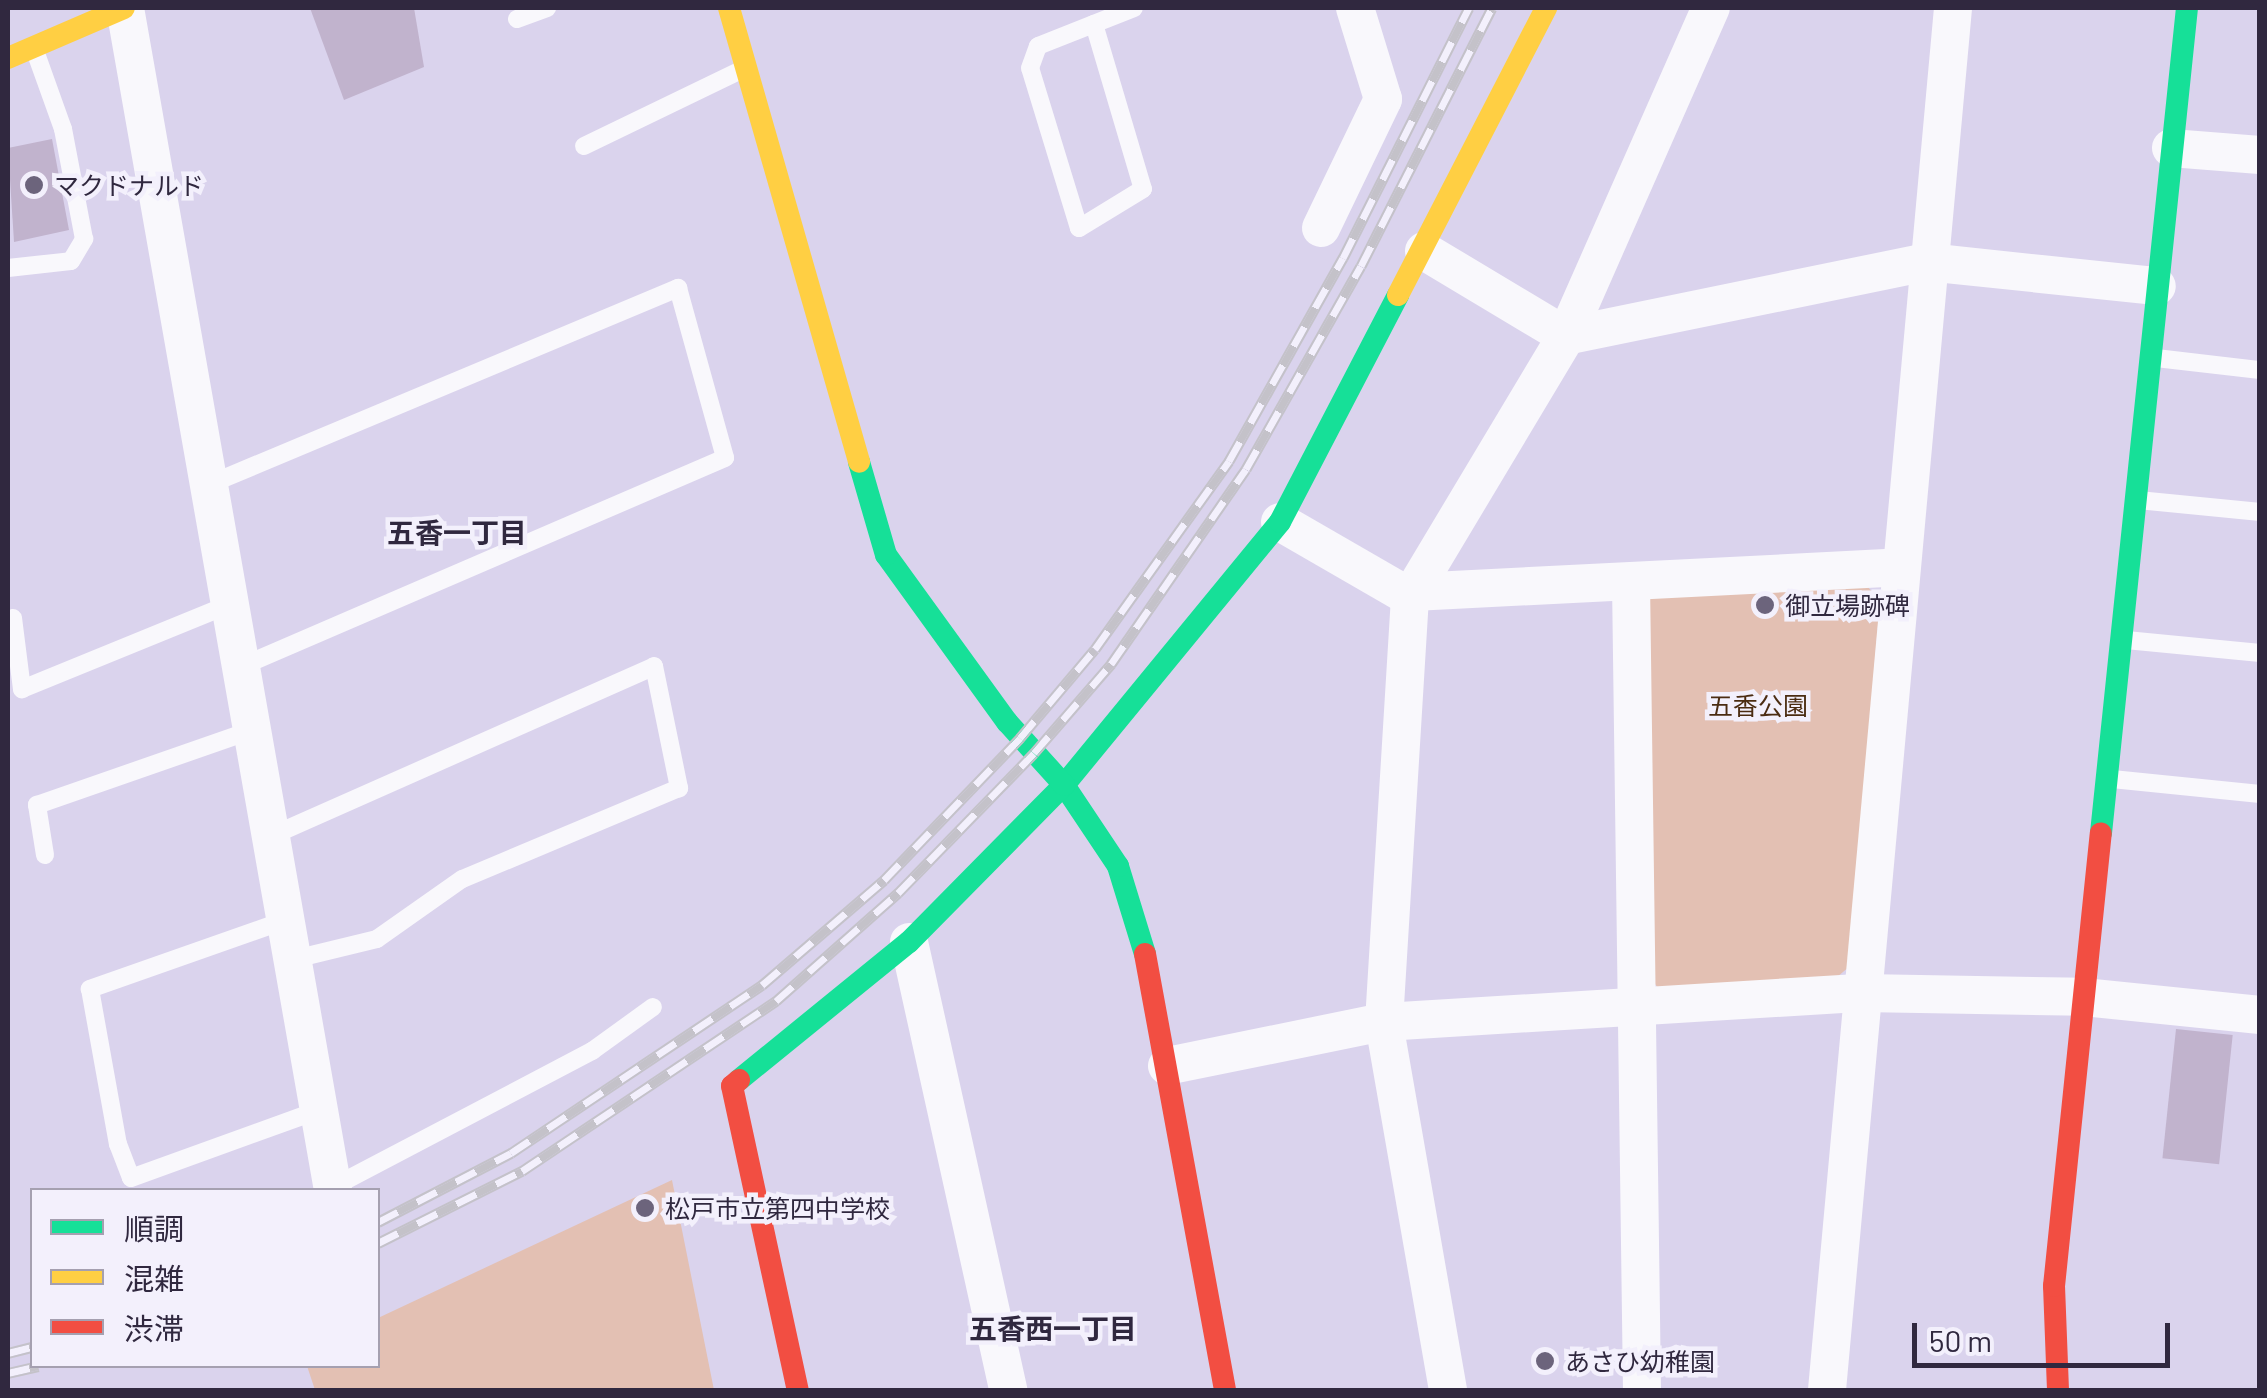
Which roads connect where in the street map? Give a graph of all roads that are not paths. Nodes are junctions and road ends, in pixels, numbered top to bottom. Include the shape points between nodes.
1 (124, 8) edge
2 (547, 8) edge
3 (729, 8) edge
4 (1134, 8) edge
5 (1355, 8) edge
6 (1546, 8) edge
7 (1711, 8) edge
8 (1953, 8) edge
9 (2188, 8) edge
10 (517, 19) dead end
11 (1094, 24) junction
12 (33, 46) junction
13 (8, 58) edge
14 (746, 68) junction
15 (584, 146) dead end
16 (2171, 148) junction
17 (2260, 156) edge
18 (1321, 228) dead end
19 (1424, 251) junction
20 (1927, 262) junction
21 (8, 268) edge
22 (2157, 286) junction
23 (1566, 336) junction
24 (2151, 358) junction
25 (2260, 370) edge
26 (208, 485) junction
27 (2137, 500) junction
28 (2260, 512) edge
29 (1280, 522) junction
30 (1900, 567) junction
31 (1630, 582) junction
32 (1411, 594) junction
33 (228, 604) junction
34 (13, 618) dead end
35 (2122, 640) junction
36 (2260, 653) edge
37 (239, 668) junction
38 (250, 731) junction
39 (2107, 779) junction
40 (1064, 785) junction
41 (2260, 794) edge
42 (268, 837) junction
43 (45, 855) dead end
44 (283, 922) junction
45 (909, 942) junction
46 (290, 960) junction
47 (1862, 993) junction
48 (2083, 997) junction
49 (1636, 1004) junction
50 (653, 1007) dead end
51 (2260, 1015) edge
52 (1384, 1022) junction
53 (1167, 1066) junction
54 (319, 1110) junction
55 (333, 1188) edge
56 (335, 1188) edge
57 (1218, 1388) edge
58 (798, 1390) edge
59 (1008, 1390) edge
60 (1448, 1390) edge
61 (1642, 1390) edge
62 (1827, 1390) edge
63 (2058, 1390) edge

1 - 12 street
1 - 26 street
2 - 10 lane
3 - 14 street
4 - 11 lane
5 - 18 street via 1383,99
6 - 19 street
7 - 23 street
8 - 20 street
9 - 16 street
11 - 11 lane via 1038,46 1030,68 1079,228 1143,188
12 - 13 street
12 - 21 lane via 64,129 84,239 71,261
14 - 15 lane
14 - 40 street via 886,555 1007,722
16 - 17 street
16 - 22 street
19 - 23 street
19 - 29 street
20 - 22 street
20 - 23 street
20 - 30 street
22 - 24 street
23 - 32 street
24 - 25 lane
24 - 27 street
26 - 33 street
26 - 37 lane via 678,288 726,458
27 - 28 lane
27 - 35 street
29 - 32 street
29 - 40 street
30 - 31 street
30 - 47 street
31 - 32 street
31 - 49 street
32 - 52 street
33 - 34 lane via 22,689
33 - 37 street
35 - 36 lane
35 - 39 street
37 - 38 street
38 - 42 street
38 - 43 lane via 37,805
39 - 41 lane
39 - 48 street
40 - 45 street
40 - 53 street via 1131,894
42 - 44 street
42 - 46 lane via 654,666 679,788 462,879 377,939
44 - 46 street
44 - 54 lane via 90,990 118,1144 131,1178
45 - 58 street via 732,1086
45 - 59 street
46 - 54 street
47 - 48 street
47 - 49 street
47 - 62 street
48 - 51 street
48 - 63 street via 2054,1286
49 - 52 street
49 - 61 street
50 - 56 lane via 546,1078
52 - 53 street
52 - 60 street
53 - 57 street
54 - 55 street

